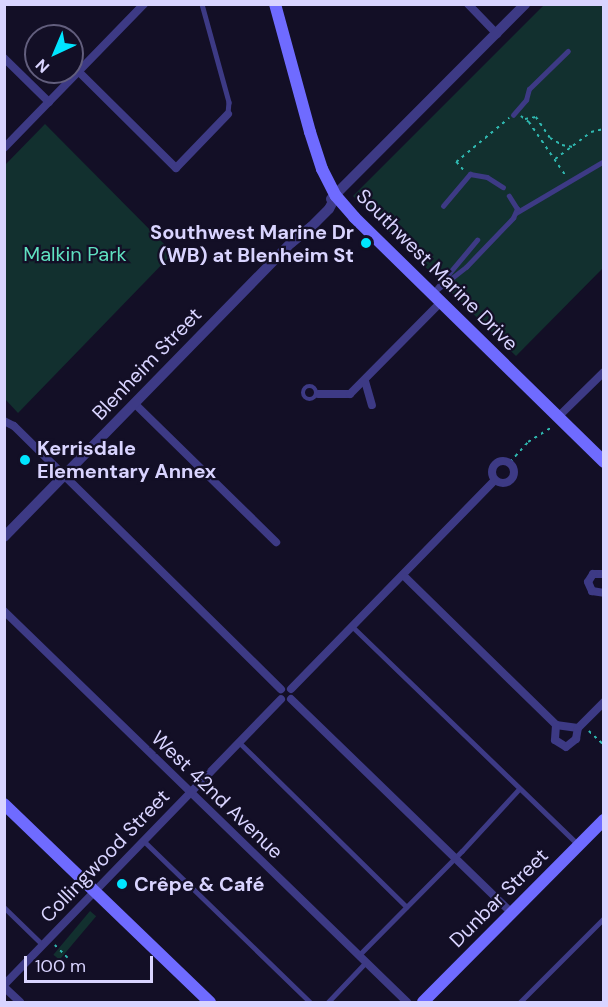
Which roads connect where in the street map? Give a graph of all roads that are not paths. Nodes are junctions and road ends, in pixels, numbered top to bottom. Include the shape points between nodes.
1 (144, 4) edge
2 (202, 4) edge
3 (275, 4) edge
4 (468, 4) edge
5 (525, 4) edge
6 (497, 34) junction
7 (568, 51) dead end
8 (4, 58) edge
9 (84, 65) edge
10 (84, 77) edge
11 (66, 84) edge
12 (49, 102) junction
13 (228, 114) joint
14 (513, 115) road end
15 (5, 147) edge
16 (603, 161) edge
17 (503, 187) dead end
18 (336, 196) junction
19 (509, 196) dead end
20 (443, 206) dead end
21 (516, 213) junction
22 (477, 240) dead end
23 (437, 298) junction
24 (603, 372) edge
25 (365, 381) junction
26 (318, 394) dead end
27 (134, 403) junction
28 (372, 405) dead end
29 (4, 421) edge
30 (556, 422) junction
31 (603, 462) edge
32 (63, 476) junction
33 (495, 480) junction
34 (4, 537) edge
35 (276, 542) dead end
36 (603, 574) edge
37 (403, 575) junction
38 (603, 593) edge
39 (4, 611) edge
40 (352, 626) junction
41 (291, 689) junction
42 (281, 694) junction
43 (291, 699) junction
44 (603, 702) edge
45 (556, 725) junction
46 (580, 726) junction
47 (239, 742) junction
48 (519, 789) junction
49 (190, 792) junction
50 (4, 804) edge
51 (603, 820) edge
52 (143, 840) junction
53 (579, 845) junction
54 (455, 858) junction
55 (94, 891) junction
56 (4, 907) edge
57 (406, 907) junction
58 (512, 913) junction
59 (603, 918) edge
60 (42, 944) junction
61 (359, 955) junction
62 (366, 962) junction
63 (4, 986) edge
64 (20, 1002) edge
65 (210, 1002) edge
66 (310, 1002) edge
67 (328, 1002) edge
68 (407, 1002) edge
69 (423, 1002) edge
70 (520, 1002) edge

1 - 9 street
2 - 13 lane via 229,102
3 - 18 main road, Southwest Marine Drive via 310,132
4 - 6 street
5 - 6 street, Blenheim Street
6 - 18 street, Blenheim Street
7 - 14 lane via 529,89 526,100
8 - 12 street
10 - 13 street via 176,168
11 - 12 street
12 - 15 street
16 - 21 lane
17 - 20 lane via 487,177 469,175
18 - 23 main road, Southwest Marine Drive
18 - 27 street, Blenheim Street via 315,212 291,243
19 - 21 lane via 518,208
21 - 23 lane
22 - 23 lane via 458,260
23 - 25 street
23 - 30 main road, Southwest Marine Drive
24 - 30 street
25 - 26 street via 350,394
25 - 28 street
27 - 32 street, Blenheim Street
27 - 35 street
29 - 32 street via 14,426
30 - 31 main road, Southwest Marine Drive
32 - 34 street, Blenheim Street
32 - 42 street
33 - 33 street via 493,466 499,461 510,462 514,473 510,481
33 - 37 street
36 - 38 street via 592,574 588,582 592,591
37 - 40 street
37 - 45 street
39 - 49 street, West 42nd Avenue
40 - 41 street
40 - 48 lane
41 - 42 street
41 - 43 street
42 - 43 street
42 - 47 street, Collingwood Street
43 - 54 street
44 - 46 street
45 - 46 street
45 - 46 street via 555,740 566,747 576,739
47 - 49 street, Collingwood Street
47 - 57 lane
48 - 53 lane
48 - 54 lane
49 - 52 street, Collingwood Street
49 - 61 street, West 42nd Avenue
50 - 55 main road
51 - 53 main road, Dunbar Street
52 - 55 street, Collingwood Street
52 - 66 lane
53 - 58 main road, Dunbar Street
54 - 57 lane
54 - 58 street
55 - 60 street, Collingwood Street
55 - 65 main road
56 - 60 lane
57 - 61 lane
58 - 69 main road, Dunbar Street
59 - 70 lane
60 - 63 street, Collingwood Street
61 - 62 street, West 42nd Avenue
62 - 67 lane
62 - 68 street, West 42nd Avenue
63 - 64 street

